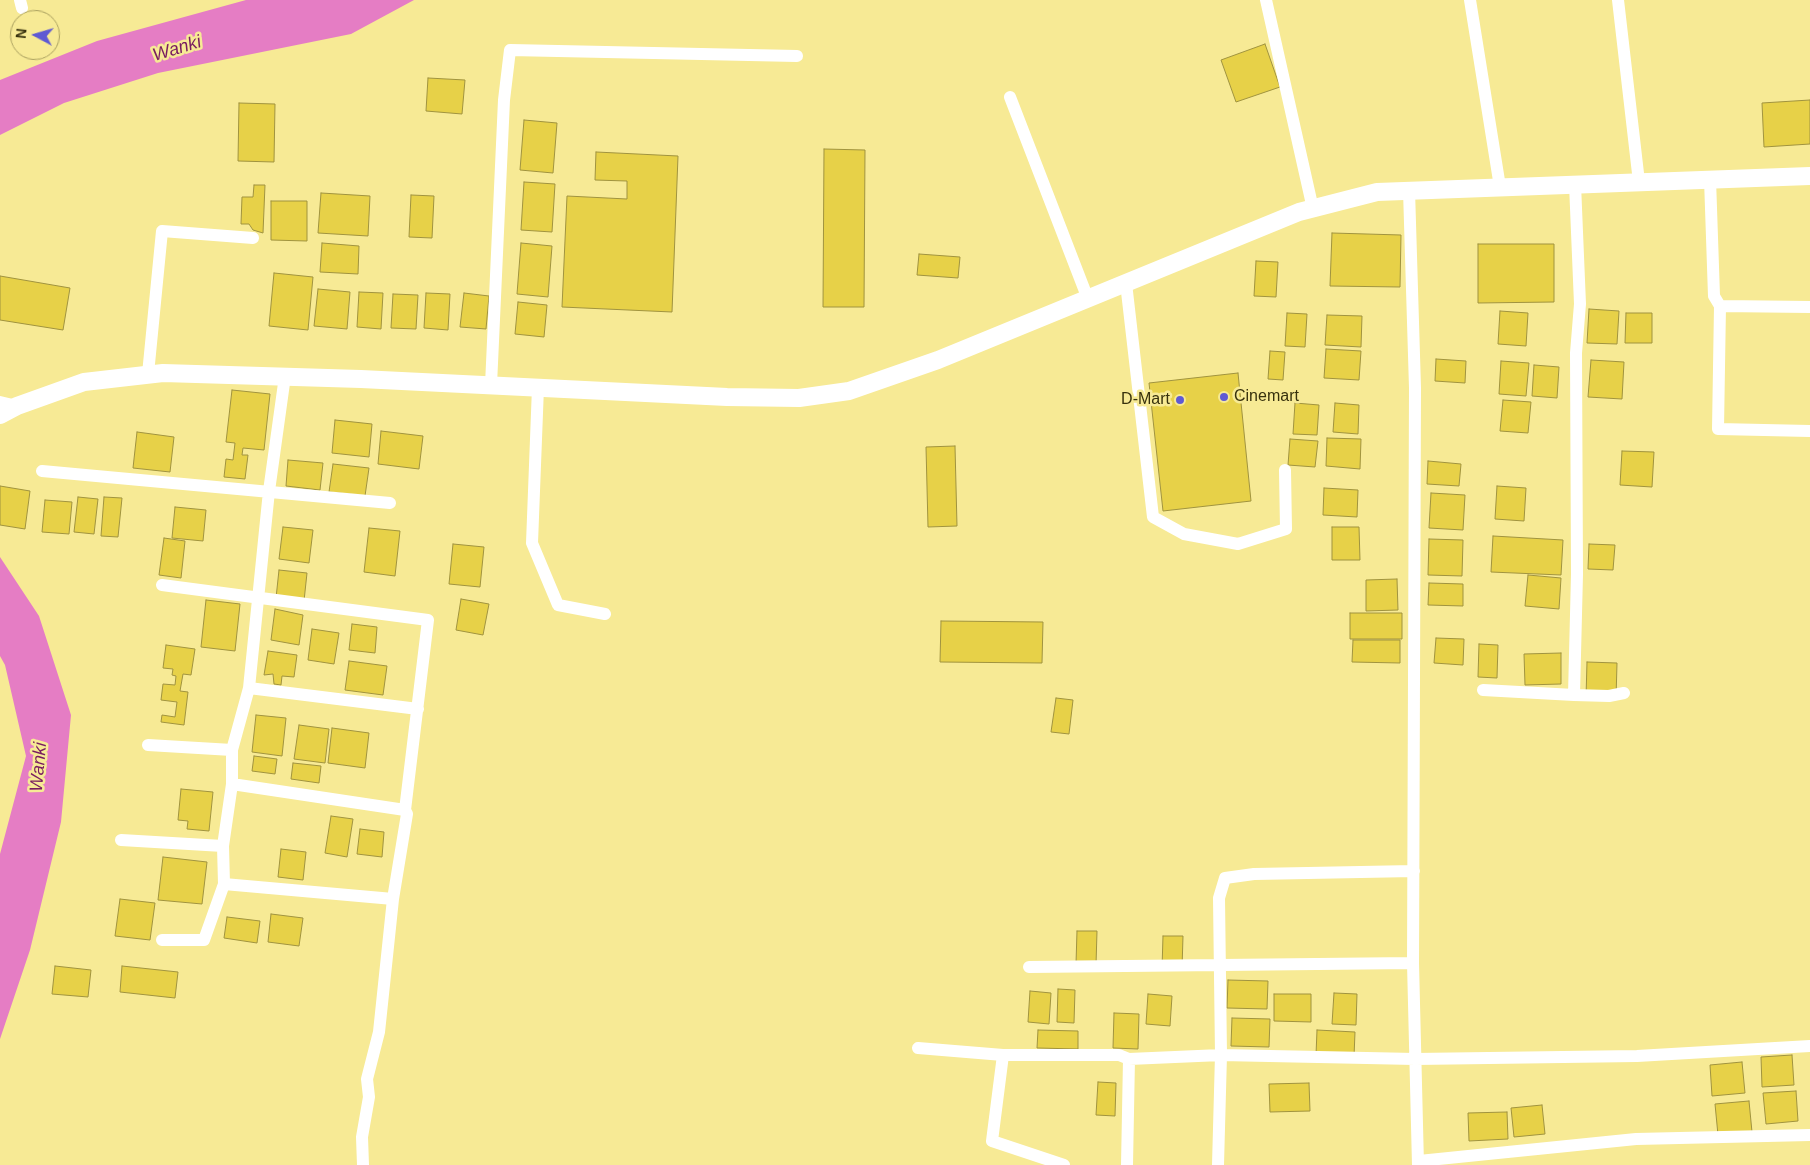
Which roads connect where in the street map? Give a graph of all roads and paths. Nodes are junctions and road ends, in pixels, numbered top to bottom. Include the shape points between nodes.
1 (1266, 0) edge
2 (1470, 0) edge
3 (1618, 0) edge
4 (797, 56) dead end
5 (1010, 97) dead end
6 (1810, 176) edge
7 (1710, 179) junction
8 (1639, 182) junction
9 (1575, 184) junction
10 (1500, 187) junction
11 (1409, 190) junction
12 (1313, 208) junction
13 (253, 238) dead end
14 (1126, 283) junction
15 (1088, 299) junction
16 (1720, 306) junction
17 (1810, 308) edge
18 (148, 374) junction
19 (285, 376) junction
20 (491, 385) junction
21 (538, 387) junction
22 (0, 402) edge
23 (17, 406) junction
24 (0, 415) edge
25 (1810, 431) edge
26 (1285, 470) dead end
27 (42, 471) dead end
28 (269, 491) junction
29 (390, 503) dead end
30 (162, 585) dead end
31 (258, 596) junction
32 (606, 614) dead end
33 (249, 688) junction
34 (1483, 690) dead end
35 (1624, 693) dead end
36 (1574, 695) junction
37 (418, 709) junction
38 (148, 745) dead end
39 (232, 750) junction
40 (232, 784) junction
41 (405, 810) junction
42 (121, 840) dead end
43 (223, 846) junction
44 (1414, 871) junction
45 (224, 884) junction
46 (393, 899) junction
47 (162, 940) dead end
48 (1413, 963) junction
49 (1220, 964) junction
50 (1029, 967) dead end
51 (1810, 1046) edge
52 (918, 1048) dead end
53 (1003, 1055) junction
54 (1221, 1055) junction
55 (1129, 1059) junction
56 (1415, 1059) junction
57 (1810, 1135) edge
58 (1419, 1163) edge
59 (363, 1165) edge
60 (1064, 1165) edge
61 (1127, 1165) edge
62 (1218, 1165) edge

1 - 12 street
2 - 10 street
3 - 8 street
4 - 20 street via 510,50 504,100
5 - 15 street
6 - 7 street
7 - 8 street
7 - 16 street via 1714,296
8 - 9 street
9 - 10 street
9 - 36 street via 1580,304 1576,353
10 - 11 street
11 - 12 street via 1377,192
11 - 44 street via 1415,388
12 - 14 street
13 - 18 street via 162,231
14 - 15 street
14 - 26 street via 1153,517 1184,534 1238,544 1286,529
15 - 21 street via 938,360 848,391 798,398
16 - 17 street
16 - 25 street via 1718,429
18 - 19 street
18 - 23 street via 84,382
19 - 20 street
19 - 28 street
20 - 21 street
21 - 32 street via 532,542 558,605
22 - 23 street
23 - 24 street
27 - 28 street
28 - 29 street
28 - 31 street
30 - 31 street
31 - 33 street
31 - 37 street via 428,620
33 - 37 street
33 - 39 street
34 - 36 street
35 - 36 street
37 - 41 street
38 - 39 street
39 - 40 street
40 - 41 street
40 - 43 street
41 - 46 street via 407,814
42 - 43 street
43 - 45 street
44 - 48 street
44 - 49 street via 1254,874 1225,878 1219,898
45 - 46 street
45 - 47 street via 204,940
46 - 59 street via 379,1032 367,1079 369,1097 362,1136
48 - 49 street
48 - 56 street
49 - 50 street
49 - 54 street
51 - 56 street via 1637,1056
52 - 53 street
53 - 55 street via 1119,1055
53 - 60 street via 992,1141
54 - 55 street
54 - 56 street
54 - 62 street
55 - 61 street
56 - 58 street
57 - 58 street via 1636,1139

